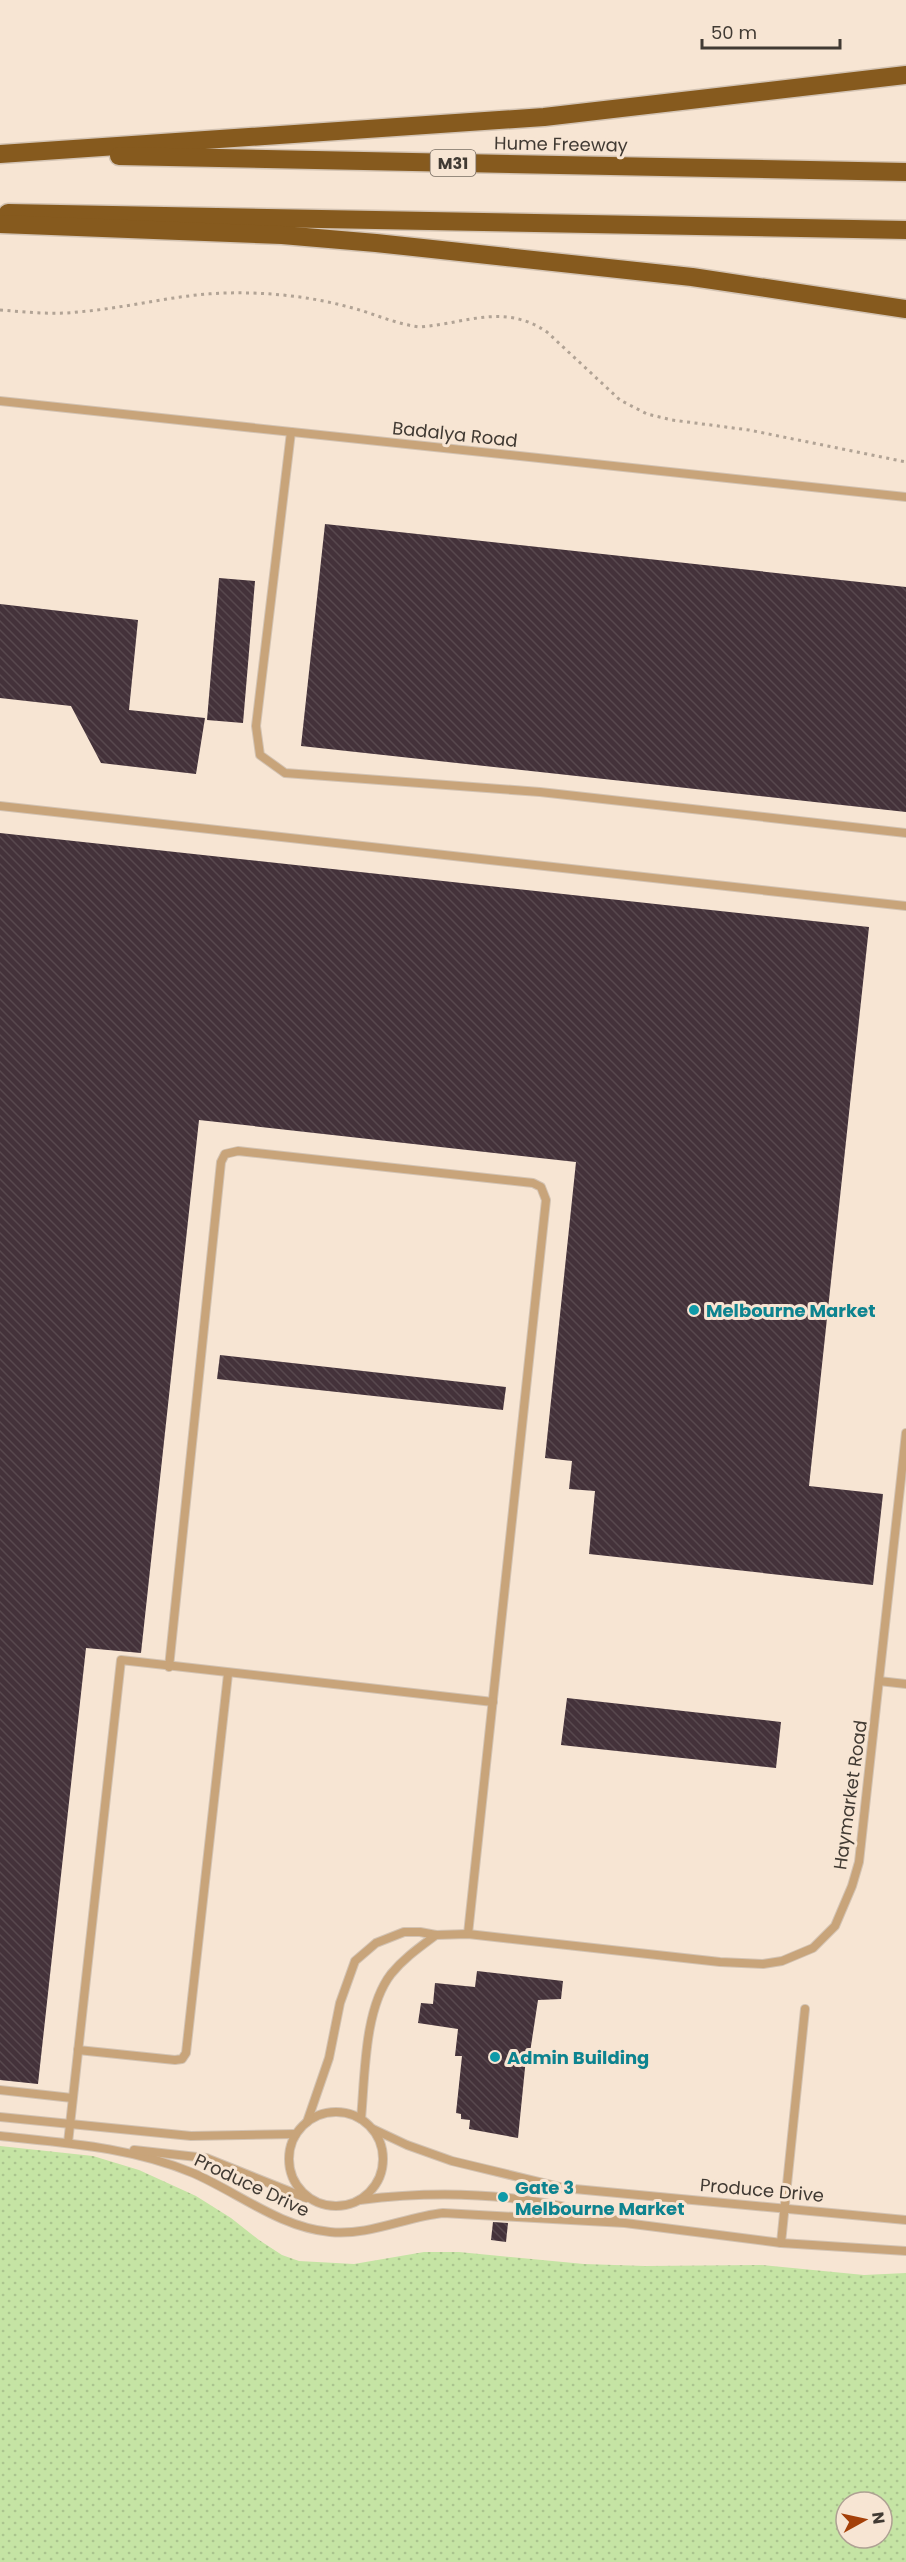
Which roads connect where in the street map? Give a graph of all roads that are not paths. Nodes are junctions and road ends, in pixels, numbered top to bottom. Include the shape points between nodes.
1 (906, 75) edge
2 (0, 154) edge
3 (906, 172) edge
4 (0, 213) edge
5 (0, 224) edge
6 (906, 230) edge
7 (906, 309) edge
8 (0, 401) edge
9 (291, 432) junction
10 (906, 497) edge
11 (0, 806) edge
12 (906, 833) edge
13 (906, 906) edge
14 (906, 1433) edge
15 (169, 1666) junction
16 (228, 1674) junction
17 (879, 1681) junction
18 (906, 1684) edge
19 (493, 1702) junction
20 (468, 1934) junction
21 (436, 1935) junction
22 (805, 2009) dead end
23 (78, 2050) junction
24 (0, 2090) edge
25 (72, 2098) junction
26 (0, 2117) edge
27 (361, 2119) junction
28 (307, 2122) junction
29 (70, 2124) junction
30 (373, 2129) junction
31 (296, 2134) junction
32 (0, 2136) edge
33 (68, 2143) junction
34 (118, 2149) junction
35 (360, 2200) junction
36 (316, 2201) junction
37 (784, 2207) junction
38 (906, 2220) edge
39 (625, 2223) junction
40 (781, 2243) junction
41 (906, 2251) edge

1 - 2 highway via 544,117
2 - 3 highway, Hume Freeway / M31
4 - 6 highway
5 - 7 highway via 282,235 376,243 692,276
8 - 9 lane, Badalya Road
9 - 10 lane, Badalya Road
9 - 12 lane via 256,726 260,755 285,773 540,792
11 - 13 lane
14 - 17 lane, Haymarket Road
15 - 16 lane
15 - 19 lane via 221,1162 225,1154 238,1150 533,1183 544,1191
15 - 23 lane via 121,1660
16 - 19 lane
16 - 23 lane via 186,2053 175,2060
17 - 18 lane
17 - 20 lane, Haymarket Road via 859,1862 835,1926 813,1948 790,1959 763,1964
19 - 20 lane
20 - 21 lane, Haymarket Road
21 - 27 lane via 408,1956 390,1976 378,1998 368,2041
21 - 28 lane, Haymarket Road via 404,1932 376,1943 355,1961
22 - 37 lane
23 - 25 lane
24 - 25 lane
25 - 29 lane
26 - 29 lane, Produce Drive
27 - 28 lane via 333,2112
27 - 30 lane
28 - 31 lane
29 - 31 lane, Produce Drive via 190,2136
29 - 33 lane
30 - 35 lane via 381,2143 381,2175
30 - 37 lane, Produce Drive via 452,2161 564,2187
31 - 36 lane via 290,2149 294,2179
32 - 33 lane, Produce Drive
33 - 34 lane, Produce Drive
34 - 36 lane, Produce Drive via 206,2158
34 - 39 lane, Produce Drive via 191,2172 308,2229 332,2232 381,2228 443,2213
35 - 36 lane via 338,2206
35 - 39 lane, Produce Drive via 447,2193 539,2202
37 - 38 lane, Produce Drive
37 - 40 lane
39 - 40 lane, Produce Drive
40 - 41 lane, Produce Drive

